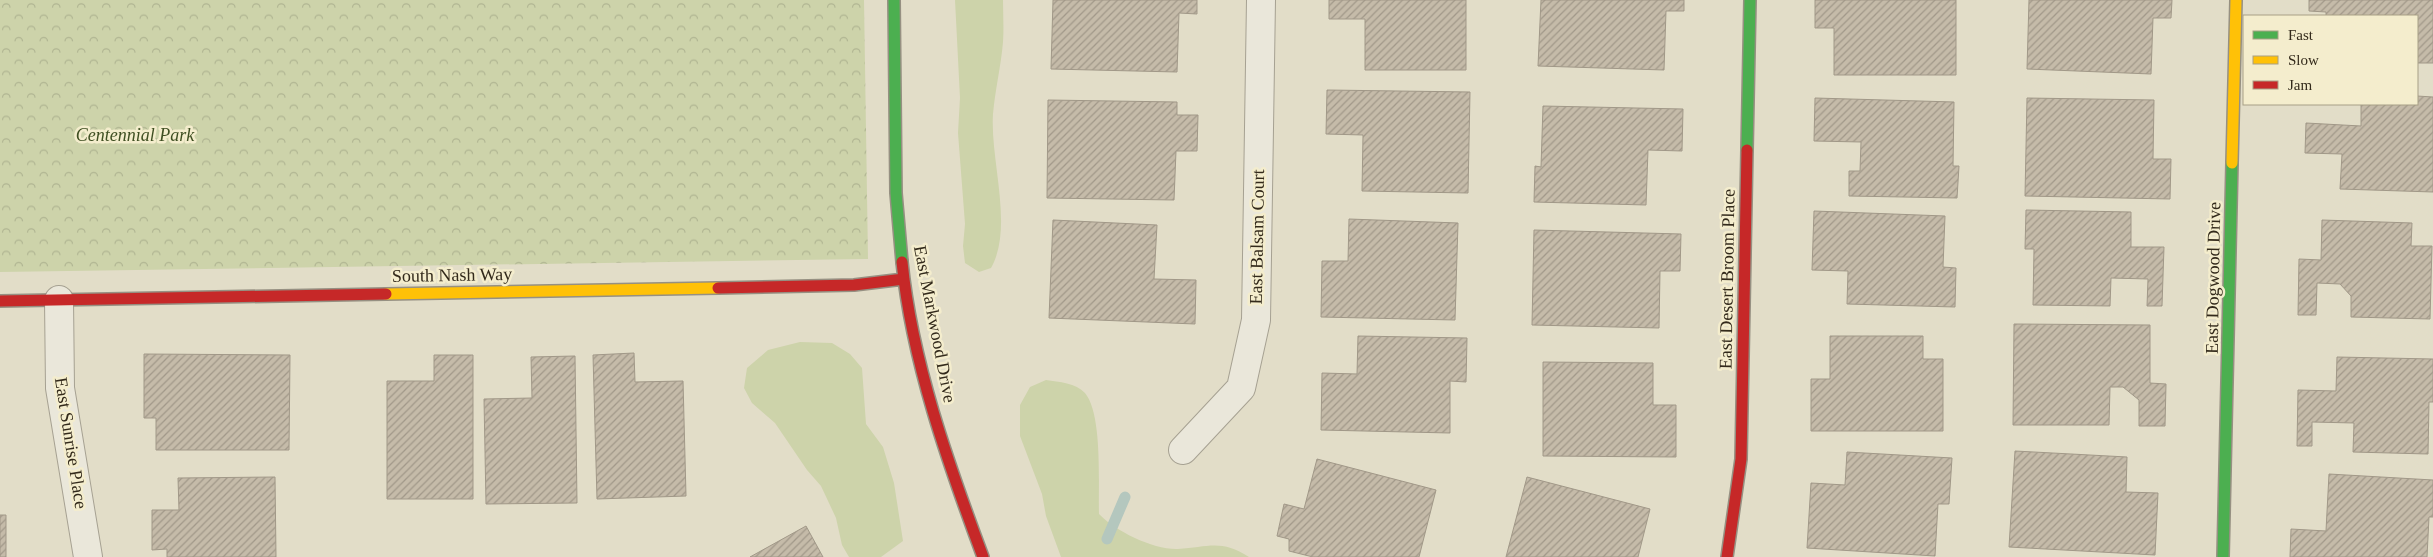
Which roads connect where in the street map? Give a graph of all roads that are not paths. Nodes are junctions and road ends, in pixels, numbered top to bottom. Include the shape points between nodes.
1 (894, 0) edge
2 (1261, 0) edge
3 (1750, 0) edge
4 (2236, 0) edge
5 (904, 278) junction
6 (58, 300) junction
7 (0, 301) edge
8 (1183, 450) dead end
9 (88, 557) edge
10 (983, 557) edge
11 (1727, 557) edge
12 (2223, 557) edge

1 - 5 street, East Markwood Drive via 896,193
2 - 8 street, East Balsam Court via 1256,320 1241,388
3 - 11 street, East Desert Broom Place via 1741,459
4 - 12 street, East Dogwood Drive
5 - 6 street, South Nash Way via 854,285
5 - 10 street, East Markwood Drive via 922,368 949,465
6 - 7 street, South Nash Way
6 - 9 street, East Sunrise Place via 60,388

